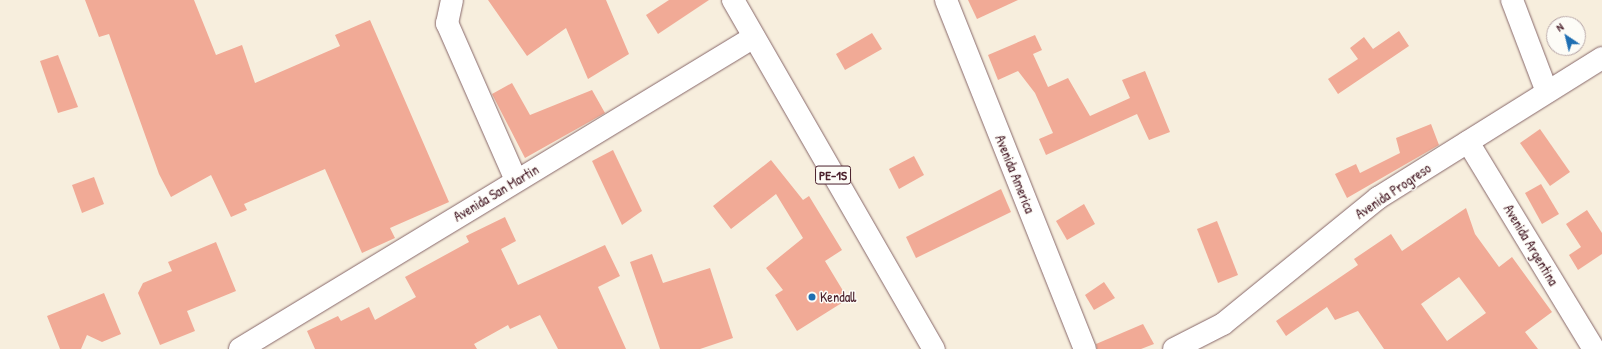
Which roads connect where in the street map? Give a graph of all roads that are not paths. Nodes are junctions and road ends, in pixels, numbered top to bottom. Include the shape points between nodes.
1 (452, 0) edge
2 (733, 0) edge
3 (946, 0) edge
4 (1512, 0) edge
5 (754, 37) junction
6 (1602, 58) edge
7 (1547, 92) junction
8 (1468, 142) junction
9 (516, 180) junction
10 (240, 349) edge
11 (934, 349) edge
12 (1084, 349) edge
13 (1174, 349) edge
14 (1594, 349) edge

1 - 9 main road via 447,23
2 - 5 main road, PE-1S
3 - 12 main road, Avenida America
4 - 7 main road
5 - 9 main road, Avenida San Martin
5 - 11 main road, PE-1S
6 - 7 main road, Avenida Progreso
7 - 8 main road, Avenida Progreso
8 - 13 main road, Avenida Progreso via 1378,198 1223,324
8 - 14 main road, Avenida Argentina
9 - 10 main road, Avenida San Martin

